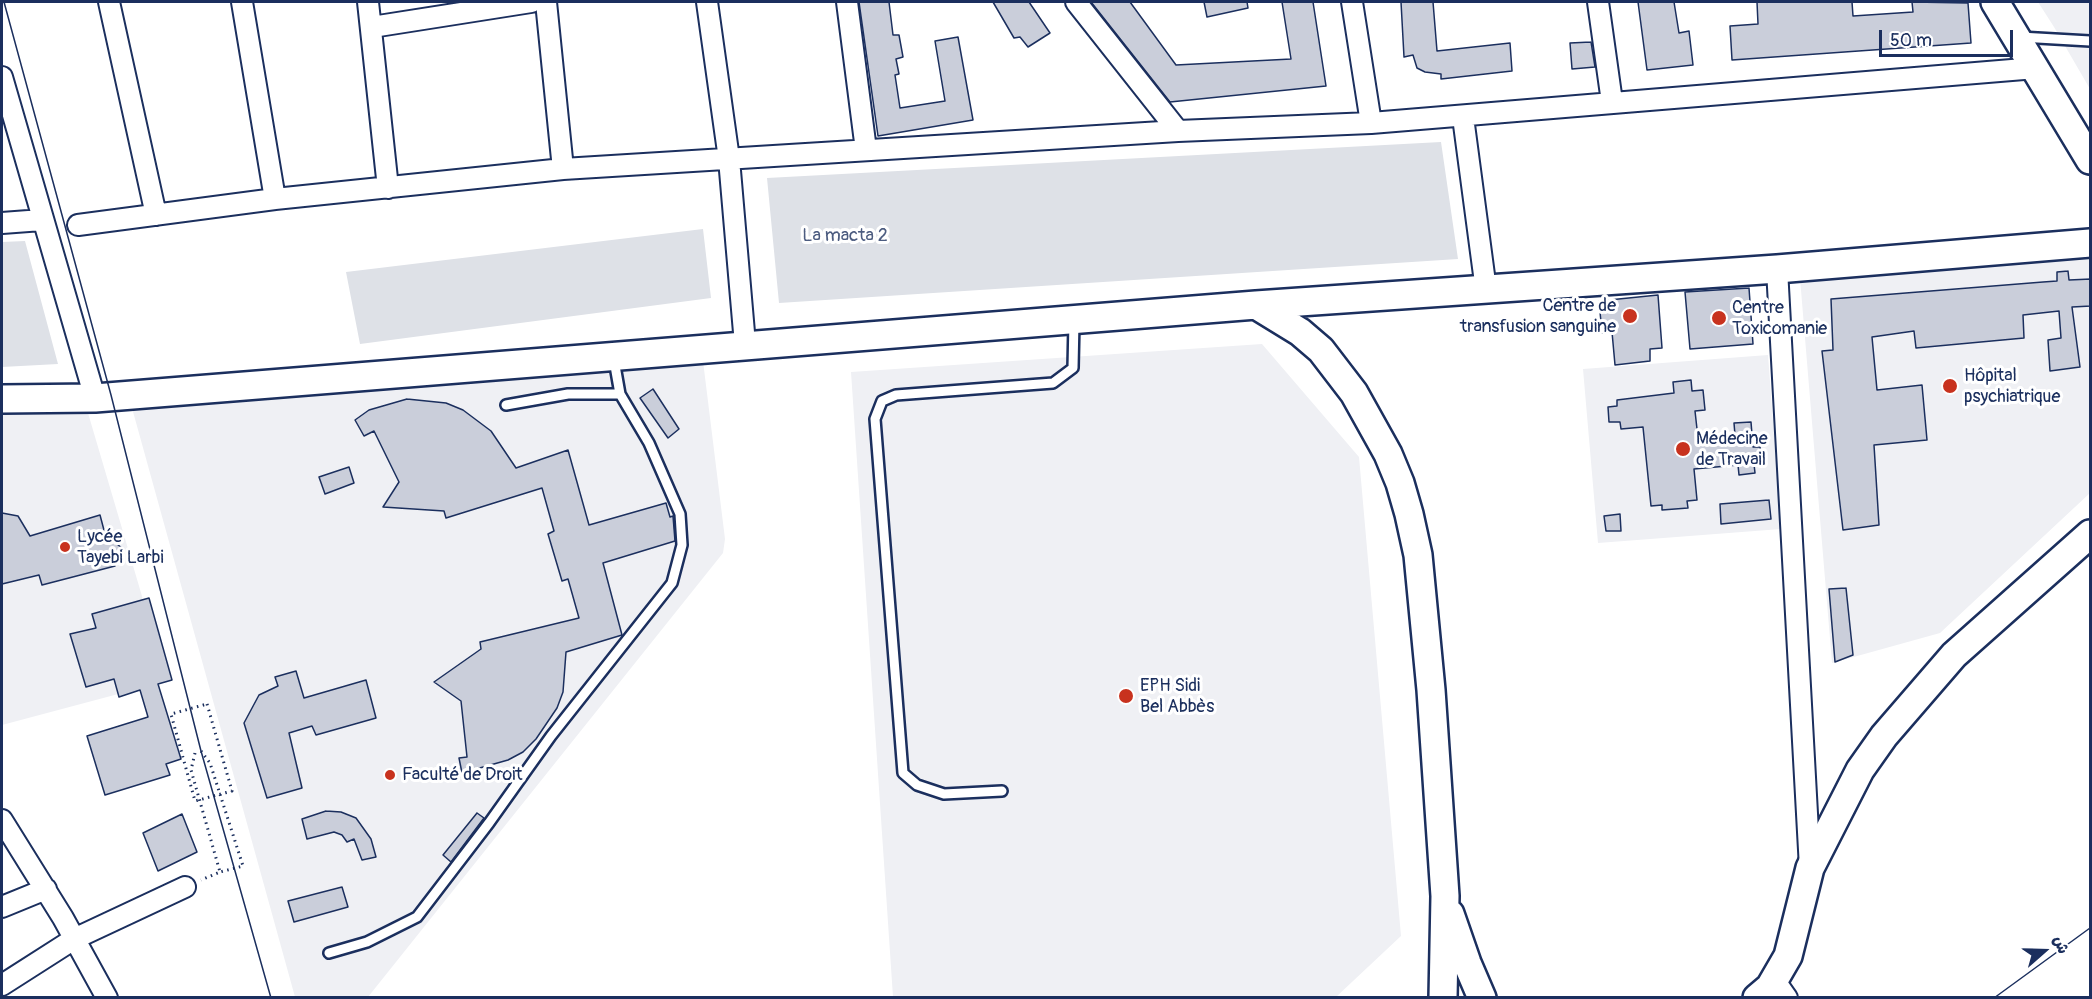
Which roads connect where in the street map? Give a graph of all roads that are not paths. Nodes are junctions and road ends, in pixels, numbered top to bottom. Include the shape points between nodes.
1 (109, 2) edge
2 (242, 2) edge
3 (368, 2) edge
4 (531, 2) edge
5 (546, 2) edge
6 (707, 2) edge
7 (847, 2) edge
8 (1076, 2) edge
9 (1352, 2) edge
10 (1598, 2) edge
11 (1995, 2) edge
12 (372, 27) junction
13 (2017, 37) junction
14 (2091, 41) edge
15 (2037, 68) junction
16 (2, 78) edge
17 (1612, 102) junction
18 (1463, 117) junction
19 (1371, 123) junction
20 (1178, 131) junction
21 (866, 150) junction
22 (729, 159) junction
23 (2091, 160) edge
24 (563, 169) junction
25 (388, 188) junction
26 (275, 199) junction
27 (156, 215) junction
28 (42, 220) junction
29 (2, 223) edge
30 (78, 225) dead end
31 (2091, 243) edge
32 (1777, 269) junction
33 (1486, 290) junction
34 (1256, 305) junction
35 (1074, 319) junction
36 (745, 344) junction
37 (613, 355) junction
38 (620, 394) junction
39 (95, 398) junction
40 (2, 399) edge
41 (506, 405) dead end
42 (2091, 534) edge
43 (1002, 791) dead end
44 (2, 820) edge
45 (1810, 868) junction
46 (185, 887) road end
47 (45, 889) junction
48 (1445, 896) junction
49 (2, 907) edge
50 (74, 939) junction
51 (329, 953) dead end
52 (2, 985) edge
53 (1773, 992) edge
54 (107, 998) edge
55 (1443, 998) edge
56 (1482, 998) edge

1 - 27 street
2 - 26 street
3 - 12 street
4 - 12 street
5 - 24 street
6 - 22 street
7 - 21 street
8 - 20 street
9 - 19 street
10 - 17 street
11 - 13 main road
12 - 25 street
13 - 14 lane
13 - 15 main road
15 - 17 street
15 - 23 main road
16 - 28 street
17 - 18 street
18 - 19 street
18 - 33 street
19 - 20 street
20 - 21 street
21 - 22 street
22 - 24 street
22 - 36 street
24 - 25 street
25 - 26 street
26 - 27 street
27 - 30 street
28 - 29 street
28 - 39 street
31 - 32 main road
32 - 33 main road
32 - 45 street
33 - 34 main road
34 - 35 main road
34 - 48 main road via 1321,350 1374,426 1400,483 1418,555
35 - 36 main road
35 - 43 lane via 1073,368 1053,383 896,395 882,401 874,418 903,773 917,786 944,794
36 - 37 main road
37 - 38 lane
37 - 39 main road
38 - 41 lane via 568,394
38 - 51 lane via 649,443 680,513 682,545 672,583 551,736 417,917 367,942
39 - 40 main road
42 - 45 main road via 1977,634 1908,705 1860,770
44 - 47 street
45 - 53 main road via 1788,956
46 - 50 street
47 - 49 street
47 - 50 street
48 - 55 main road
48 - 56 main road
50 - 52 street
50 - 54 street

